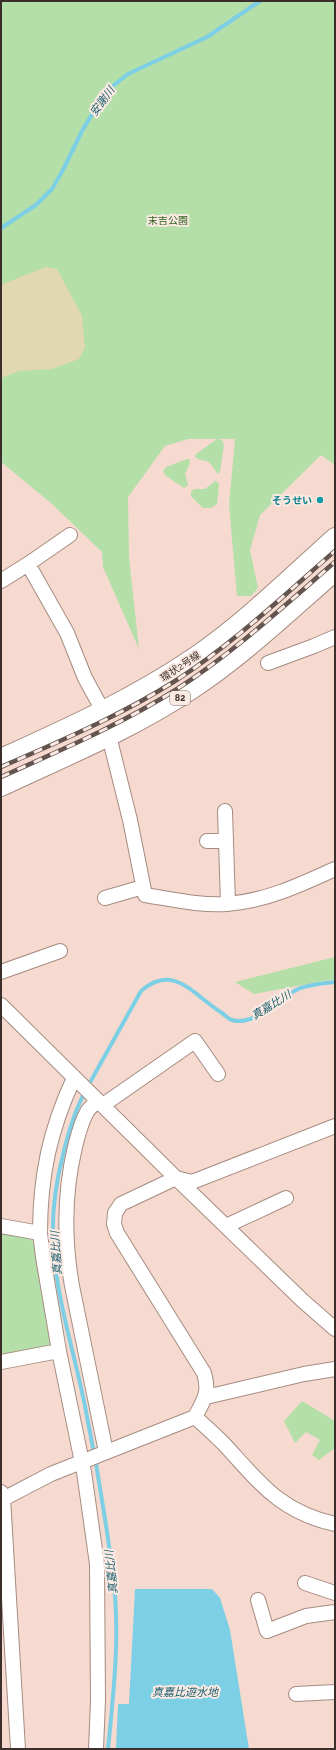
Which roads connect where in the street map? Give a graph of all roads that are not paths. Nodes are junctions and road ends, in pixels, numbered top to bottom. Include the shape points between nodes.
1 (70, 536) dead end
2 (335, 537) edge
3 (28, 564) junction
4 (335, 572) edge
5 (1, 581) edge
6 (335, 637) edge
7 (268, 663) dead end
8 (103, 711) junction
9 (109, 736) junction
10 (1, 758) edge
11 (1, 787) edge
12 (226, 811) dead end
13 (207, 841) dead end
14 (225, 841) junction
15 (335, 869) edge
16 (143, 887) junction
17 (105, 898) dead end
18 (228, 904) junction
19 (60, 951) dead end
20 (1, 972) edge
21 (1, 1006) edge
22 (218, 1074) dead end
23 (77, 1081) junction
24 (98, 1101) junction
25 (335, 1126) edge
26 (176, 1178) junction
27 (286, 1198) dead end
28 (1, 1226) edge
29 (226, 1226) junction
30 (40, 1232) junction
31 (335, 1329) edge
32 (59, 1351) junction
33 (1, 1362) edge
34 (335, 1369) edge
35 (206, 1397) junction
36 (195, 1417) junction
37 (104, 1453) junction
38 (85, 1461) junction
39 (2, 1497) edge
40 (335, 1524) edge
41 (305, 1583) dead end
42 (335, 1593) edge
43 (258, 1600) dead end
44 (335, 1612) edge
45 (335, 1692) edge
46 (296, 1694) dead end
47 (18, 1749) edge
48 (96, 1749) edge

1 - 3 street
2 - 8 main road, 環状2号線 via 196,656
3 - 5 street
3 - 8 street via 67,634
4 - 9 main road, 82 via 211,677 172,702
6 - 7 street
8 - 10 main road, 環状2号線
9 - 11 main road, 82
9 - 16 street via 130,820
12 - 14 street
13 - 14 street
14 - 18 street
15 - 18 street via 267,897
16 - 17 street
16 - 18 street via 145,895
19 - 20 street
21 - 23 street
22 - 24 street via 195,1041
23 - 24 street
23 - 30 street via 58,1114 47,1156
24 - 26 street
24 - 37 street via 87,1110 74,1151 67,1191 66,1228 68,1266
25 - 26 street via 192,1182
26 - 29 street
26 - 35 street via 122,1204 115,1213 114,1224 128,1254 204,1373 208,1384
27 - 29 street
28 - 30 street
29 - 31 street
30 - 32 street
32 - 33 street
32 - 38 street
34 - 35 street via 282,1378
35 - 36 street
36 - 37 street
36 - 40 street via 270,1494 313,1519
37 - 38 street
38 - 39 street
38 - 48 street via 97,1564 99,1720
39 - 47 street
41 - 42 street
43 - 44 street via 268,1631 306,1616
45 - 46 street

